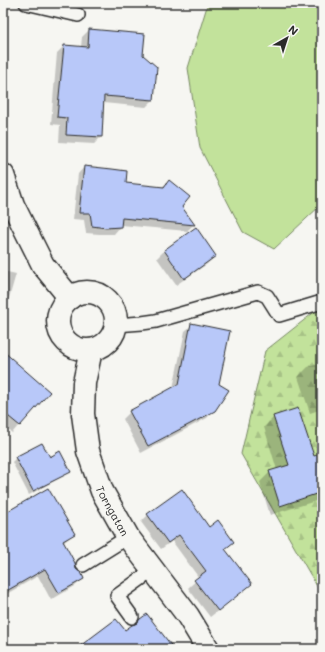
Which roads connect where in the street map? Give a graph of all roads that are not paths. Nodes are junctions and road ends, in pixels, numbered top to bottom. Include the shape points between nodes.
1 (26, 3) edge
2 (78, 14) dead end
3 (3, 175) edge
4 (70, 298) junction
5 (322, 302) edge
6 (116, 325) junction
7 (91, 350) junction
8 (128, 537) junction
9 (83, 565) dead end
10 (153, 570) junction
11 (132, 617) dead end
12 (208, 649) edge

1 - 2 lane
3 - 4 street via 13,205 43,265
4 - 6 street via 79,293 98,294 112,306 116,315
4 - 7 street via 59,313 60,331 72,346 81,350
5 - 6 lane via 279,315 267,296 258,292 156,321
6 - 7 street via 108,342 100,348
7 - 8 street, Torngatan via 84,383 83,414 88,451 102,491
8 - 9 lane
8 - 10 street, Torngatan
10 - 11 lane via 117,596
10 - 12 street, Torngatan via 188,616

